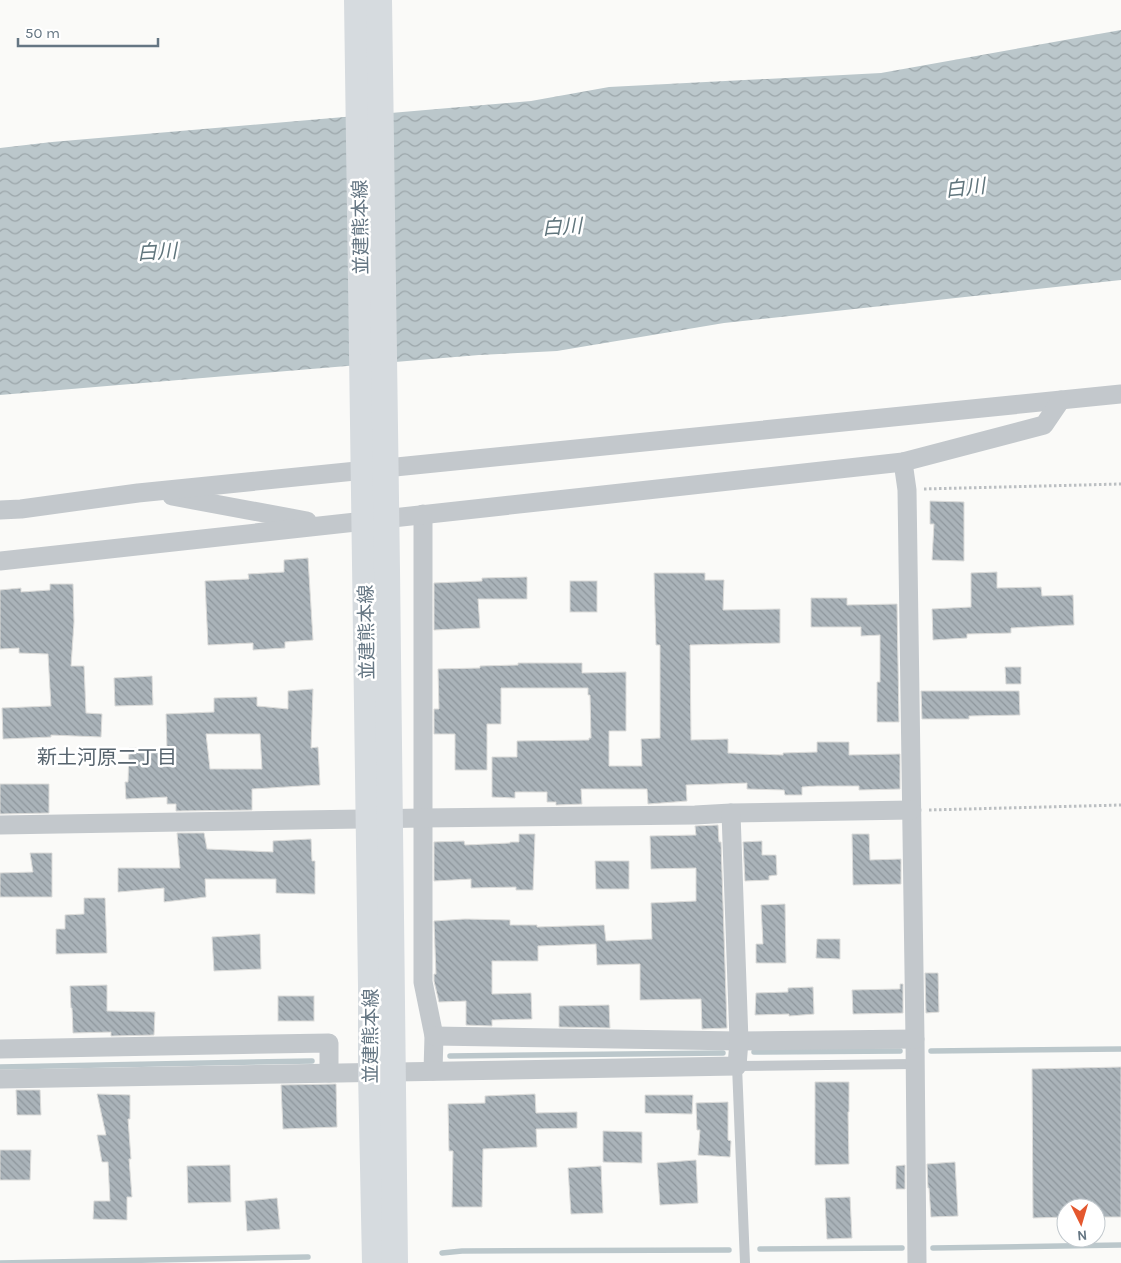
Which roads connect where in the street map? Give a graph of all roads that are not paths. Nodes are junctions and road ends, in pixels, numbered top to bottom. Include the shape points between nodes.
1 (358, 0) edge
2 (379, 0) edge
3 (1121, 394) edge
4 (1061, 400) junction
5 (903, 462) junction
6 (151, 492) junction
7 (21, 509) junction
8 (0, 510) edge
9 (423, 514) junction
10 (0, 517) edge
11 (328, 525) junction
12 (0, 561) edge
13 (912, 810) junction
14 (731, 814) junction
15 (423, 818) junction
16 (0, 825) edge
17 (382, 986) junction
18 (434, 1036) junction
19 (916, 1039) junction
20 (740, 1041) junction
21 (0, 1049) edge
22 (915, 1064) junction
23 (737, 1066) junction
24 (381, 1072) junction
25 (433, 1072) junction
26 (329, 1073) junction
27 (0, 1079) edge
28 (375, 1263) edge
29 (395, 1263) edge
30 (745, 1263) edge
31 (917, 1263) edge

1 - 17 main road, 並建熊本線
2 - 17 main road, 並建熊本線
3 - 4 street
4 - 5 street via 1044,425
4 - 6 street
5 - 9 street
5 - 13 street via 907,490
6 - 7 street
6 - 11 street
7 - 8 street
7 - 10 street
9 - 11 street
9 - 15 street
11 - 12 street
13 - 14 street
13 - 19 street
14 - 15 street
14 - 20 street
15 - 16 street
15 - 18 street via 423,982
17 - 24 main road, 並建熊本線
18 - 20 street
18 - 25 street
19 - 20 street
19 - 22 street
20 - 23 street
21 - 26 street via 329,1043
22 - 23 lane
22 - 31 street
23 - 25 street
23 - 30 lane
24 - 25 street
24 - 26 street
24 - 28 main road, 並建熊本線
24 - 29 main road, 並建熊本線
26 - 27 street

